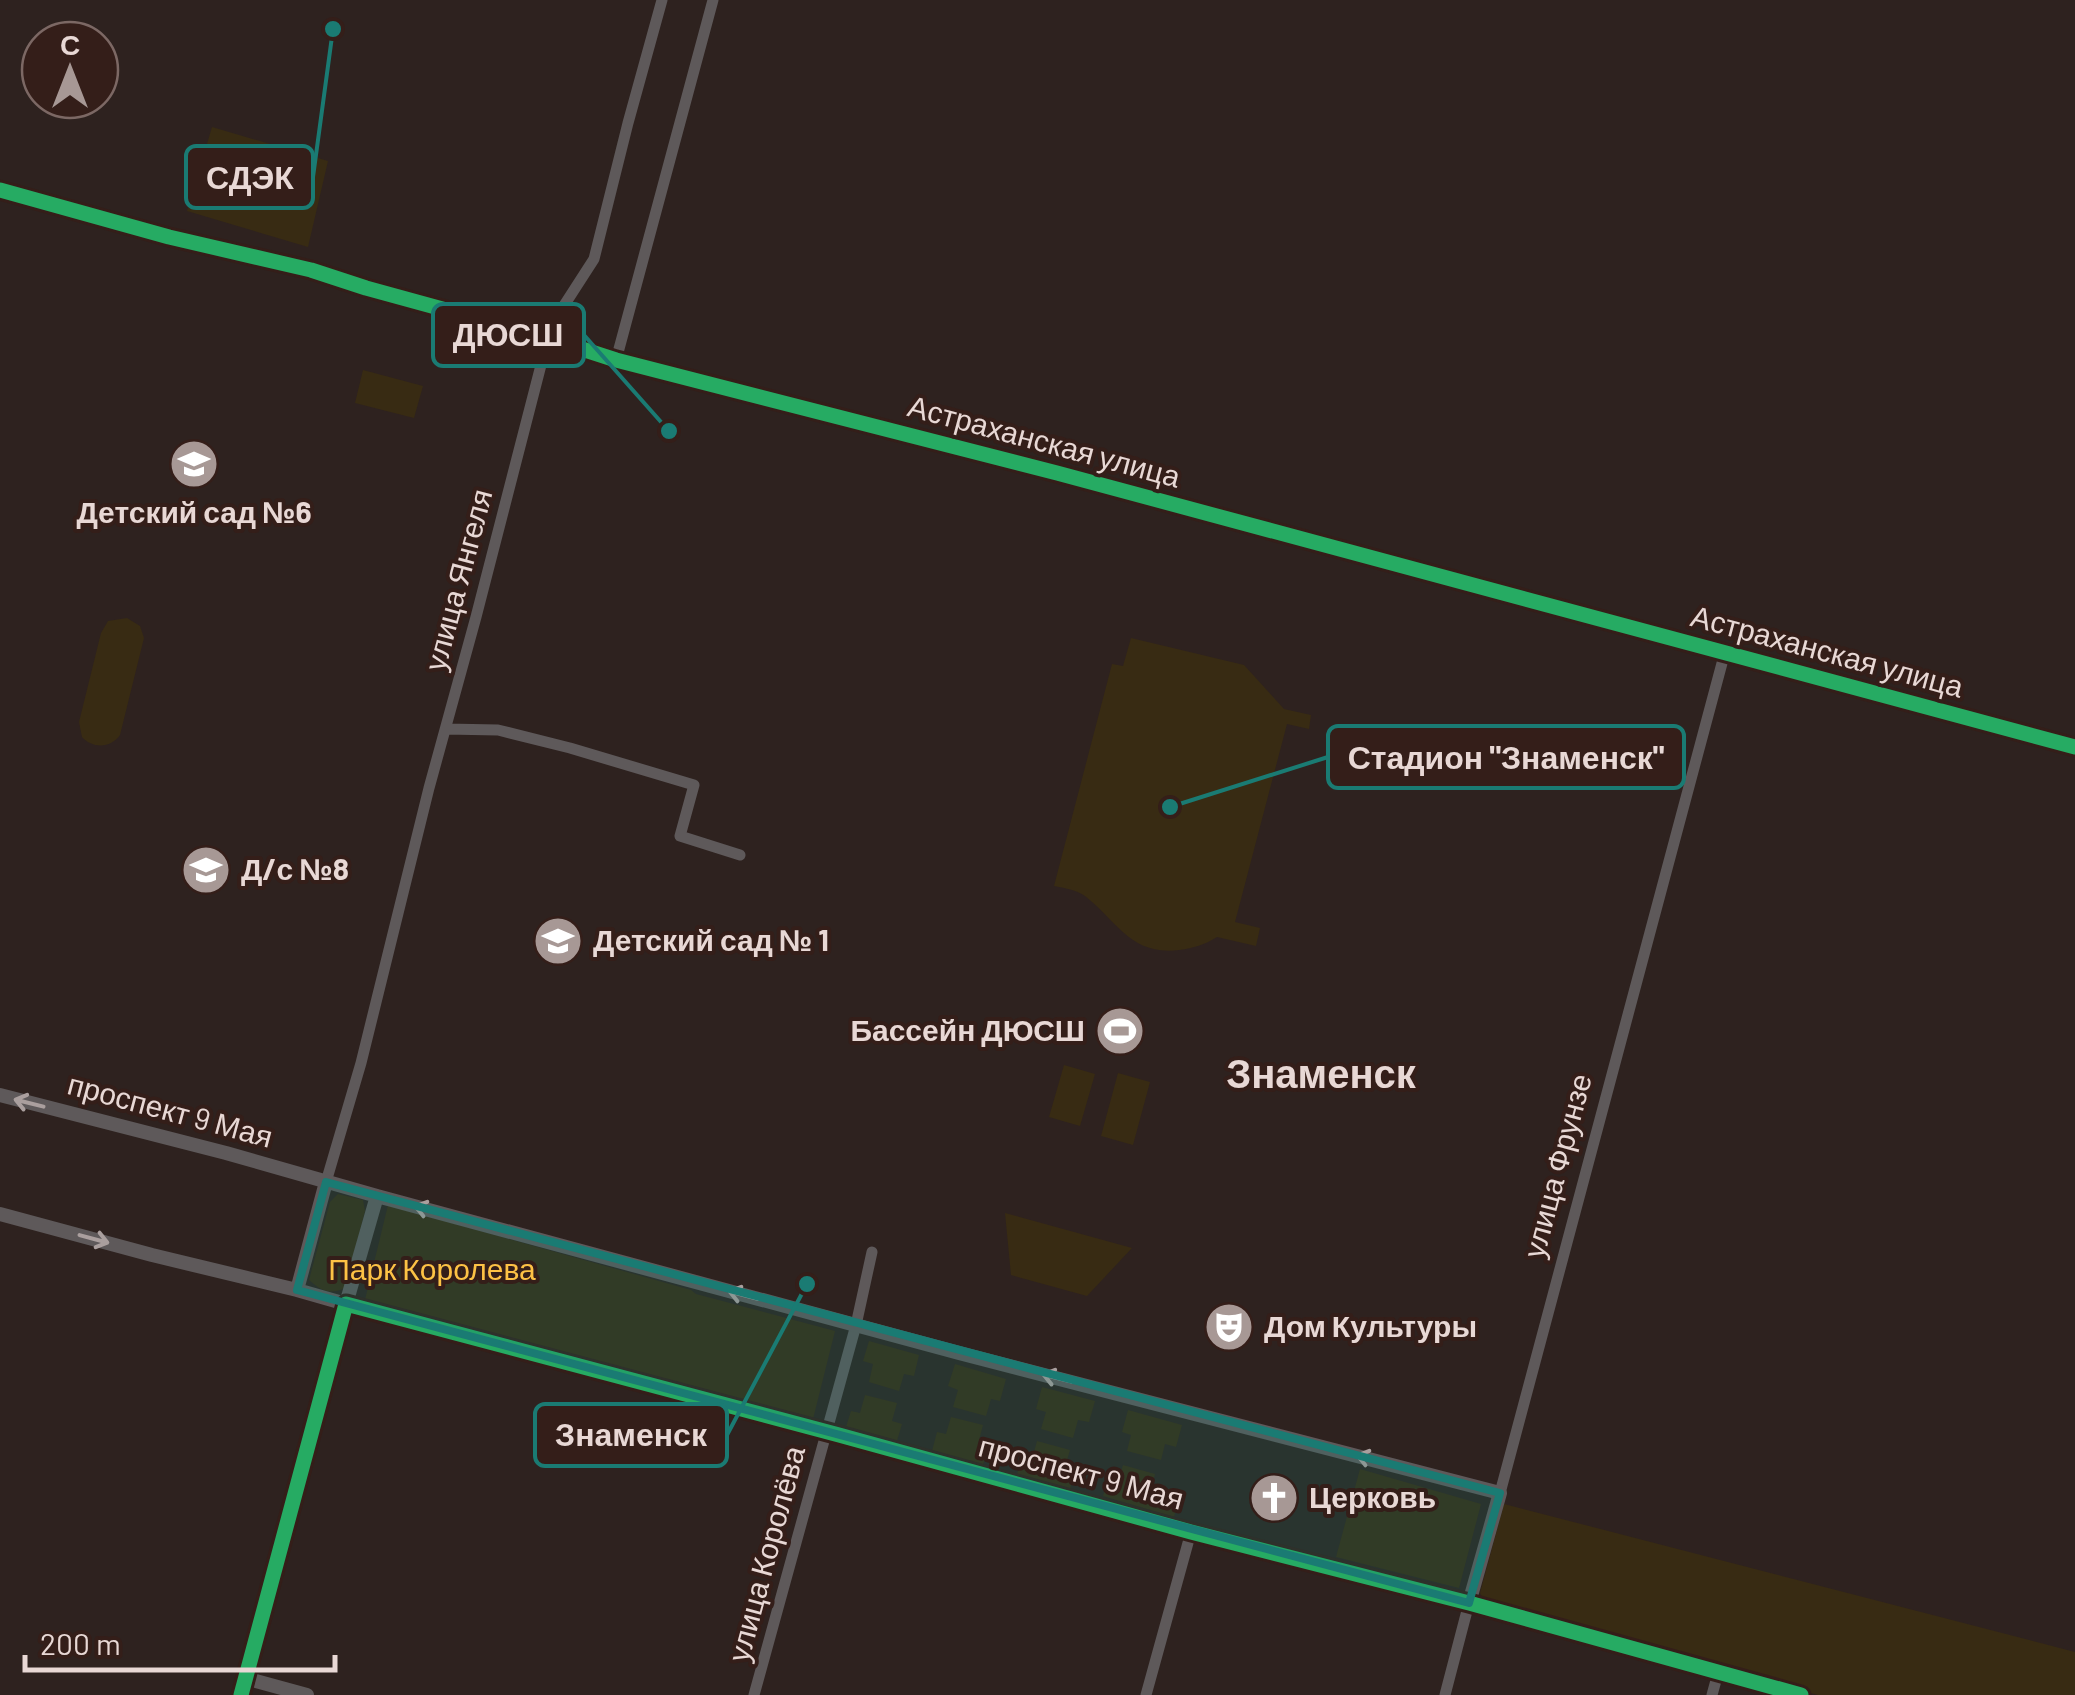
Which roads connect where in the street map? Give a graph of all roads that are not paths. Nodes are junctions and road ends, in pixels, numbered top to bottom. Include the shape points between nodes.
1 (662, 0) edge
2 (712, 0) edge
3 (0, 190) edge
4 (548, 338) junction
5 (616, 360) junction
6 (1724, 652) junction
7 (446, 729) junction
8 (2075, 747) edge
9 (740, 855) dead end
10 (0, 1095) edge
11 (326, 1182) junction
12 (377, 1196) junction
13 (0, 1214) edge
14 (872, 1252) dead end
15 (297, 1290) junction
16 (346, 1304) junction
17 (856, 1325) junction
18 (826, 1432) junction
19 (1500, 1493) junction
20 (1191, 1532) junction
21 (1469, 1603) junction
22 (1718, 1673) junction
23 (245, 1678) junction
24 (241, 1695) edge
25 (307, 1695) edge
26 (754, 1695) edge
27 (1146, 1695) edge
28 (1445, 1695) edge
29 (1712, 1695) edge
30 (1801, 1695) edge

1 - 4 street, улица Янгеля via 594,259
2 - 5 street
3 - 4 street, Астраханская улица
4 - 5 street, Астраханская улица
4 - 7 street, улица Янгеля
5 - 6 street, Астраханская улица
6 - 8 street, Астраханская улица
6 - 19 street, улица Фрунзе
7 - 9 street via 498,730 694,785 680,836
7 - 11 street, улица Янгеля
11 -> 10 street, проспект 9 Мая
11 - 12 street, проспект 9 Мая
11 - 15 street
12 - 16 street
17 -> 12 street
13 -> 15 street
14 - 17 street, улица Королёва
15 - 16 street, проспект 9 Мая
16 - 18 street, проспект 9 Мая
16 - 23 street
17 - 18 street, улица Королёва
19 -> 17 street
18 - 20 street, проспект 9 Мая
18 - 26 street, улица Королёва
19 - 21 street, улица Фрунзе
20 - 21 street, проспект 9 Мая
20 - 27 street
21 - 22 street, проспект 9 Мая
21 - 28 street, улица Фрунзе
22 - 29 street
22 - 30 street, проспект 9 Мая
23 - 24 street
23 - 25 street

